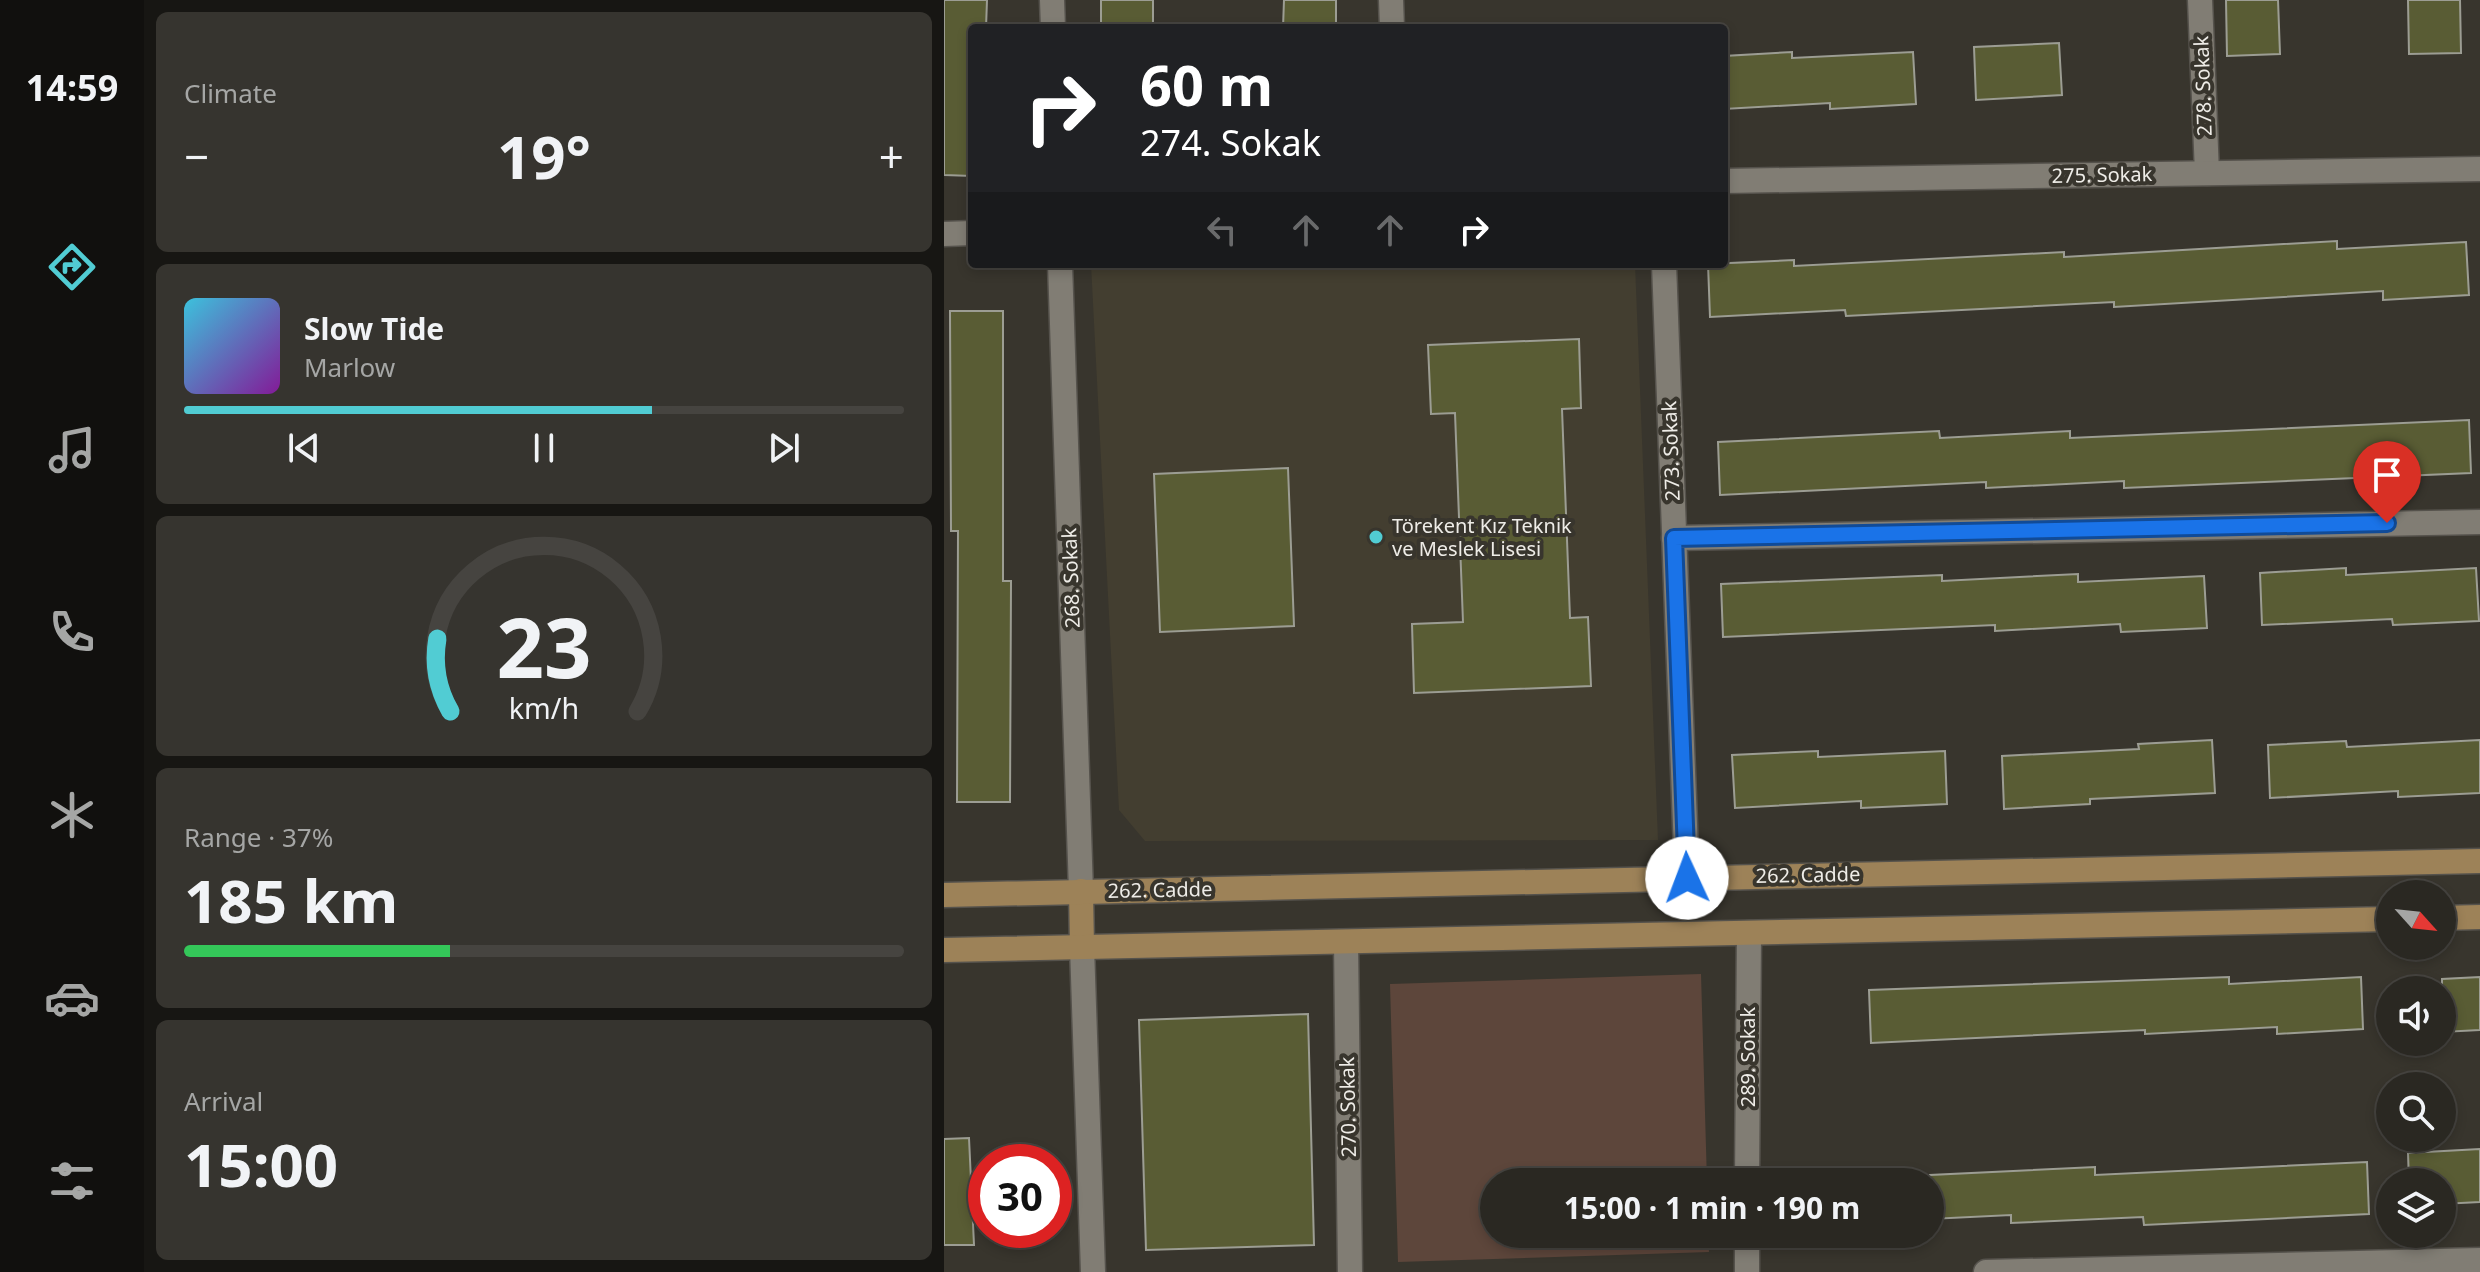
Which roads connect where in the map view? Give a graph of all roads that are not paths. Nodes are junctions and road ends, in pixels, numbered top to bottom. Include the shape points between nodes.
1 (1052, 0) edge
2 (1391, 0) edge
3 (2200, 0) edge
4 (1053, 24) edge
5 (1392, 24) edge
6 (2480, 169) edge
7 (2207, 173) junction
8 (1728, 181) edge
9 (968, 233) edge
10 (944, 234) edge
11 (1060, 268) edge
12 (1664, 268) edge
13 (2480, 522) edge
14 (1674, 538) junction
15 (2480, 861) edge
16 (1687, 878) junction
17 (1081, 891) junction
18 (944, 895) edge
19 (2480, 917) edge
20 (2456, 918) edge
21 (2376, 919) edge
22 (1749, 933) junction
23 (1346, 942) junction
24 (1082, 947) junction
25 (944, 950) edge
26 (1747, 1168) edge
27 (1747, 1248) edge
28 (2480, 1260) edge
29 (2236, 1269) edge
30 (1093, 1272) edge
31 (1350, 1272) edge
32 (1747, 1272) edge
33 (1986, 1272) edge

1 - 4 street
2 - 5 street
3 - 7 street, 278. Sokak
6 - 7 street, 275. Sokak
7 - 8 street, 275. Sokak
9 - 10 street
11 - 17 street, 268. Sokak
12 - 14 street, 273. Sokak
13 - 14 street
14 - 16 street, 273. Sokak
15 - 16 street, 262. Cadde
16 - 17 street, 262. Cadde
17 - 18 street, 262. Cadde
17 - 24 street
19 - 20 street
21 - 22 street
22 - 23 street
22 - 26 street, 289. Sokak
23 - 24 street
23 - 31 street, 270. Sokak
24 - 25 street
24 - 30 street
27 - 32 street
28 - 29 street
29 - 33 street

